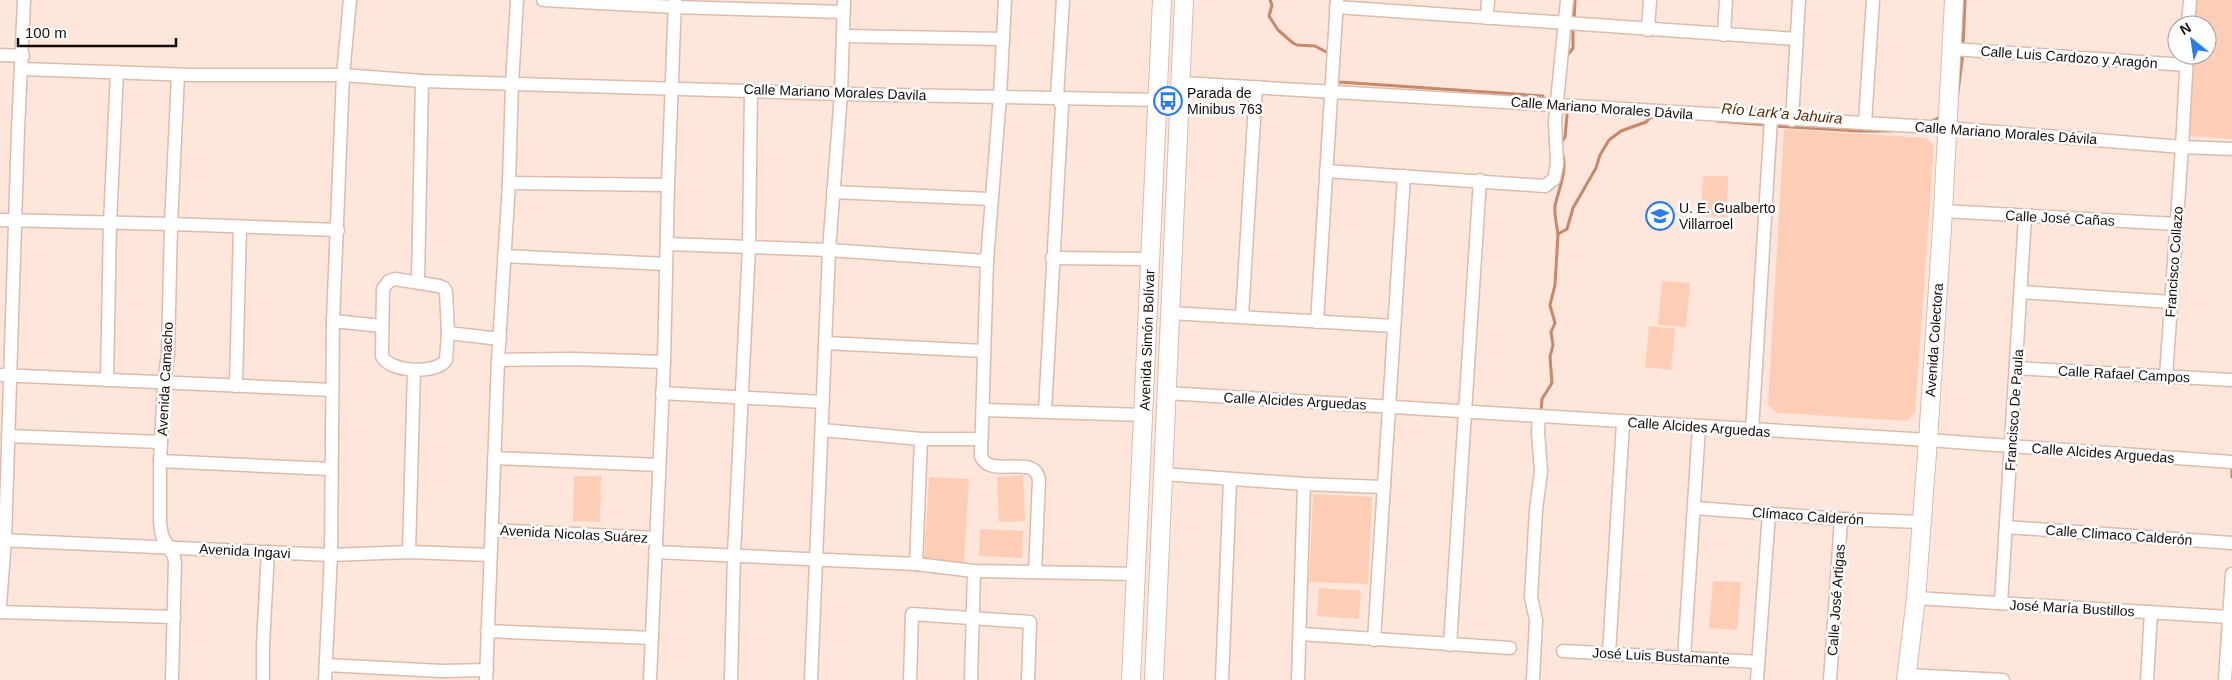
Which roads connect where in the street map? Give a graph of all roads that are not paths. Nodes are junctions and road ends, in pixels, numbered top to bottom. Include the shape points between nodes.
1 (24, 0) edge
2 (350, 0) edge
3 (518, 0) edge
4 (543, 0) edge
5 (1005, 0) edge
6 (1063, 0) edge
7 (1162, 0) edge
8 (1184, 0) edge
9 (1488, 0) edge
10 (1566, 0) edge
11 (1650, 0) edge
12 (1726, 0) edge
13 (1799, 0) edge
14 (1872, 0) edge
15 (1954, 0) edge
16 (2190, 0) edge
17 (675, 4) edge
18 (1336, 4) edge
19 (844, 6) edge
20 (1411, 6) edge
21 (2189, 15) edge
22 (1487, 18) junction
23 (1565, 25) junction
24 (1648, 30) junction
25 (1724, 35) junction
26 (844, 36) junction
27 (1003, 39) junction
28 (1796, 39) junction
29 (1952, 49) junction
30 (0, 56) edge
31 (23, 56) junction
32 (2167, 59) edge
33 (2186, 65) edge
34 (22, 69) junction
35 (117, 72) junction
36 (178, 74) junction
37 (343, 75) junction
38 (422, 81) junction
39 (1159, 82) junction
40 (1182, 83) junction
41 (512, 84) junction
42 (1256, 86) junction
43 (671, 88) junction
44 (751, 90) junction
45 (1331, 91) junction
46 (841, 94) junction
47 (1000, 96) junction
48 (1057, 97) junction
49 (1158, 100) junction
50 (1558, 105) junction
51 (1771, 118) junction
52 (1792, 120) junction
53 (1865, 123) junction
54 (1948, 128) junction
55 (2182, 147) junction
56 (2232, 149) edge
57 (1326, 171) junction
58 (1404, 176) junction
59 (1480, 180) junction
60 (510, 183) junction
61 (668, 185) junction
62 (832, 192) junction
63 (990, 199) junction
64 (1943, 211) junction
65 (2025, 217) junction
66 (0, 220) edge
67 (15, 221) junction
68 (110, 223) junction
69 (171, 224) junction
70 (2176, 224) junction
71 (240, 227) junction
72 (338, 230) junction
73 (667, 244) junction
74 (749, 247) junction
75 (829, 250) junction
76 (504, 256) junction
77 (1052, 258) junction
78 (1150, 259) junction
79 (986, 261) junction
80 (666, 264) junction
81 (418, 282) junction
82 (2022, 292) junction
83 (2171, 302) junction
84 (1171, 313) junction
85 (1242, 316) junction
86 (333, 321) junction
87 (1317, 322) junction
88 (382, 326) junction
89 (1394, 326) junction
90 (448, 333) junction
91 (500, 338) junction
92 (826, 342) junction
93 (984, 351) junction
94 (498, 360) junction
95 (664, 362) junction
96 (2016, 368) junction
97 (414, 370) junction
98 (5, 375) edge
99 (2166, 376) junction
100 (107, 380) junction
101 (2232, 380) edge
102 (164, 383) junction
103 (236, 386) junction
104 (332, 390) junction
105 (662, 393) junction
106 (1145, 393) junction
107 (1167, 394) junction
108 (742, 396) junction
109 (823, 402) junction
110 (1389, 407) junction
111 (983, 410) junction
112 (1045, 411) junction
113 (1465, 412) junction
114 (1144, 415) junction
115 (1539, 416) junction
116 (1623, 422) junction
117 (1699, 427) junction
118 (822, 430) junction
119 (1752, 431) junction
120 (8, 436) junction
121 (921, 439) junction
122 (980, 439) junction
123 (1928, 440) junction
124 (162, 442) junction
125 (2011, 447) junction
126 (494, 458) junction
127 (160, 461) junction
128 (2232, 462) edge
129 (659, 465) junction
130 (331, 469) junction
131 (1163, 474) junction
132 (1230, 480) junction
133 (1304, 484) junction
134 (1384, 487) junction
135 (1695, 508) junction
136 (1769, 513) junction
137 (1841, 519) junction
138 (1921, 522) junction
139 (2006, 527) junction
140 (492, 530) junction
141 (656, 538) junction
142 (2, 540) edge
143 (2232, 543) edge
144 (169, 547) junction
145 (268, 552) junction
146 (409, 552) junction
147 (655, 552) junction
148 (331, 555) junction
149 (490, 555) junction
150 (734, 555) junction
151 (817, 561) junction
152 (916, 564) junction
153 (974, 571) junction
154 (1035, 572) junction
155 (1136, 574) junction
156 (2232, 574) edge
157 (1916, 598) junction
158 (2001, 603) junction
159 (0, 605) edge
160 (0, 612) edge
161 (2151, 612) junction
162 (2229, 617) junction
163 (174, 618) junction
164 (974, 618) junction
165 (487, 631) junction
166 (1301, 634) junction
167 (652, 638) junction
168 (1374, 640) junction
169 (1450, 645) junction
170 (1510, 648) dead end
171 (1563, 650) dead end
172 (1609, 654) junction
173 (1684, 658) junction
174 (1758, 662) junction
175 (326, 665) junction
176 (486, 675) edge
177 (1906, 678) edge
178 (172, 680) edge
179 (263, 680) edge
180 (325, 680) edge
181 (650, 680) edge
182 (731, 680) edge
183 (811, 680) edge
184 (910, 680) edge
185 (971, 680) edge
186 (1028, 680) edge
187 (1130, 680) edge
188 (1154, 680) edge
189 (1222, 680) edge
190 (1298, 680) edge
191 (1533, 680) edge
192 (1757, 680) edge
193 (1830, 680) edge
194 (2003, 680) edge
195 (2147, 680) edge
196 (2225, 680) edge

1 - 31 street
2 - 37 street
3 - 41 street
4 - 17 street
5 - 27 street
6 - 48 street
7 - 39 street, Avenida Simón Bolívar
8 - 40 street, Avenida Simón Bolívar
9 - 22 street
10 - 23 street
11 - 24 street
12 - 25 street
13 - 28 street
14 - 53 street
15 - 29 street, Avenida Colectora
16 - 21 street
17 - 19 street
17 - 43 street
18 - 20 street
18 - 45 street
19 - 26 street
20 - 22 street
22 - 23 street
23 - 24 street
23 - 50 street
24 - 25 street
25 - 28 street
26 - 27 street
26 - 46 street
27 - 47 street
28 - 52 street
29 - 32 street, Calle Luis Cardozo y Aragón
29 - 54 street, Avenida Colectora
30 - 31 street
31 - 34 street
33 - 55 street, Francisco Collazo
34 - 35 street, Calle Mariano Morales Davila
34 - 67 street
35 - 36 street, Calle Mariano Morales Davila
35 - 68 street
36 - 37 street, Calle Mariano Morales Davila
36 - 69 street, Avenida Camacho
37 - 38 street, Calle Mariano Morales Davila
37 - 72 street
38 - 41 street, Calle Mariano Morales Davila
38 - 81 street
39 - 40 street
39 - 49 street, Avenida Simón Bolívar
40 - 42 street, Calle Mariano Morales Dávila
40 - 84 street, Avenida Simón Bolívar
41 - 43 street, Calle Mariano Morales Davila
41 - 60 street
42 - 45 street, Calle Mariano Morales Dávila
42 - 85 street
43 - 44 street, Calle Mariano Morales Davila
43 - 61 street
44 - 46 street, Calle Mariano Morales Davila
44 - 74 street
45 - 50 street, Calle Mariano Morales Dávila
45 - 57 street
46 - 47 street, Calle Mariano Morales Davila
46 - 62 street
47 - 48 street, Calle Mariano Morales Davila
47 - 63 street
48 - 49 street, Calle Mariano Morales Davila
48 - 77 street via 1062,106
49 - 78 street, Avenida Simón Bolívar
50 - 51 street, Calle Mariano Morales Dávila
50 - 59 street via 1554,179 1545,186
51 - 52 street, Calle Mariano Morales Dávila
51 - 119 street
52 - 53 street, Calle Mariano Morales Dávila
53 - 54 street, Calle Mariano Morales Dávila
54 - 55 street, Calle Mariano Morales Dávila
54 - 64 street, Avenida Colectora
55 - 56 street, Calle Mariano Morales Dávila
55 - 70 street, Francisco Collazo
57 - 58 street
57 - 87 street
58 - 59 street
58 - 89 street
59 - 113 street
60 - 61 street
60 - 76 street
61 - 73 street
62 - 63 street
62 - 75 street
63 - 79 street
64 - 65 street, Calle José Cañas
64 - 123 street, Avenida Colectora
65 - 70 street, Calle José Cañas
65 - 82 street, Francisco De Paula
66 - 67 street
67 - 68 street
67 - 98 street
68 - 69 street
68 - 100 street
69 - 71 street
69 - 102 street, Avenida Camacho via 168,354
70 - 83 street, Francisco Collazo
71 - 72 street
71 - 103 street
72 - 86 street
73 - 74 street
73 - 80 street
74 - 75 street
74 - 108 street
75 - 79 street
75 - 92 street
76 - 80 street
76 - 91 street
77 - 78 street
77 - 112 street
78 - 106 street, Avenida Simón Bolívar
79 - 93 street
80 - 95 street
81 - 88 street via 394,279 385,284
81 - 90 street via 444,288 448,300
82 - 83 street
82 - 96 street, Francisco De Paula
83 - 99 street, Francisco Collazo
84 - 85 street
84 - 107 street, Avenida Simón Bolívar
85 - 87 street
86 - 88 street
86 - 104 street
87 - 89 street
88 - 97 street via 384,360 394,367
89 - 110 street
90 - 91 street
90 - 97 street via 444,364
91 - 94 street
92 - 93 street
92 - 109 street
93 - 111 street
94 - 95 street
94 - 126 street
95 - 105 street
96 - 99 street, Calle Rafael Campos
96 - 125 street, Francisco De Paula
97 - 146 street
98 - 100 street
98 - 120 street
99 - 101 street, Calle Rafael Campos
100 - 102 street
102 - 103 street
102 - 124 street, Avenida Camacho
103 - 104 street
104 - 130 street
105 - 108 street
105 - 129 street
106 - 107 street
106 - 114 street, Avenida Simón Bolívar
107 - 110 street, Calle Alcides Arguedas
107 - 131 street, Avenida Simón Bolívar
108 - 109 street
108 - 150 street
109 - 118 street
110 - 113 street, Calle Alcides Arguedas
110 - 134 street
111 - 112 street
111 - 122 street
112 - 114 street
113 - 115 street, Calle Alcides Arguedas
113 - 169 street
114 - 155 street, Avenida Simón Bolívar
115 - 116 street, Calle Alcides Arguedas
115 - 191 street via 1541,472 1531,597 1536,620
116 - 117 street, Calle Alcides Arguedas
116 - 172 street
117 - 119 street, Calle Alcides Arguedas
117 - 135 street
118 - 121 street
118 - 151 street
119 - 123 street, Calle Alcides Arguedas
120 - 124 street
120 - 142 street
121 - 122 street
121 - 152 street
122 - 154 street via 981,456 987,464 1030,468 1037,472
123 - 125 street, Calle Alcides Arguedas
123 - 138 street, Avenida Colectora
124 - 127 street, Avenida Camacho
125 - 128 street, Calle Alcides Arguedas
125 - 139 street, Francisco De Paula
126 - 129 street
126 - 140 street
127 - 130 street
127 - 144 street, Avenida Camacho via 160,522 162,536
129 - 141 street
130 - 148 street
131 - 132 street
131 - 188 street, Avenida Simón Bolívar
132 - 133 street
132 - 189 street
133 - 134 street
133 - 166 street
134 - 168 street
135 - 136 street, Clímaco Calderón
135 - 173 street
136 - 137 street, Clímaco Calderón
136 - 174 street
137 - 138 street, Clímaco Calderón
137 - 193 street, Calle José Artigas
138 - 157 street, Avenida Colectora
139 - 143 street, Calle Climaco Calderón
139 - 158 street, Francisco De Paula
140 - 141 street, Avenida Nicolas Suárez
140 - 149 street
141 - 147 street
142 - 144 street, Avenida Ingavi
142 - 159 street
144 - 145 street, Avenida Ingavi
144 - 163 street, Avenida Camacho via 175,562
145 - 148 street, Avenida Ingavi
145 - 179 street
146 - 148 street, Avenida Ingavi
146 - 149 street, Avenida Ingavi
147 - 150 street
147 - 167 street
148 - 175 street
149 - 165 street
150 - 151 street
150 - 182 street
151 - 152 street
151 - 183 street
152 - 153 street
153 - 154 street
153 - 164 street
154 - 155 street
155 - 187 street, Avenida Simón Bolívar
156 - 162 street
157 - 158 street, José María Bustillos
157 - 177 street, Avenida Colectora
158 - 161 street, José María Bustillos
160 - 163 street
161 - 162 street, José María Bustillos
161 - 195 street
162 - 196 street
163 - 178 street, Avenida Camacho
164 - 184 street via 912,614
164 - 185 street
164 - 186 street via 1030,622
165 - 167 street
165 - 176 street
166 - 168 street
166 - 190 street
167 - 181 street
168 - 169 street
169 - 170 street
171 - 172 street, José Luis Bustamante
172 - 173 street, José Luis Bustamante
173 - 174 street, José Luis Bustamante
174 - 192 street
175 - 176 street
175 - 180 street
177 - 194 street

